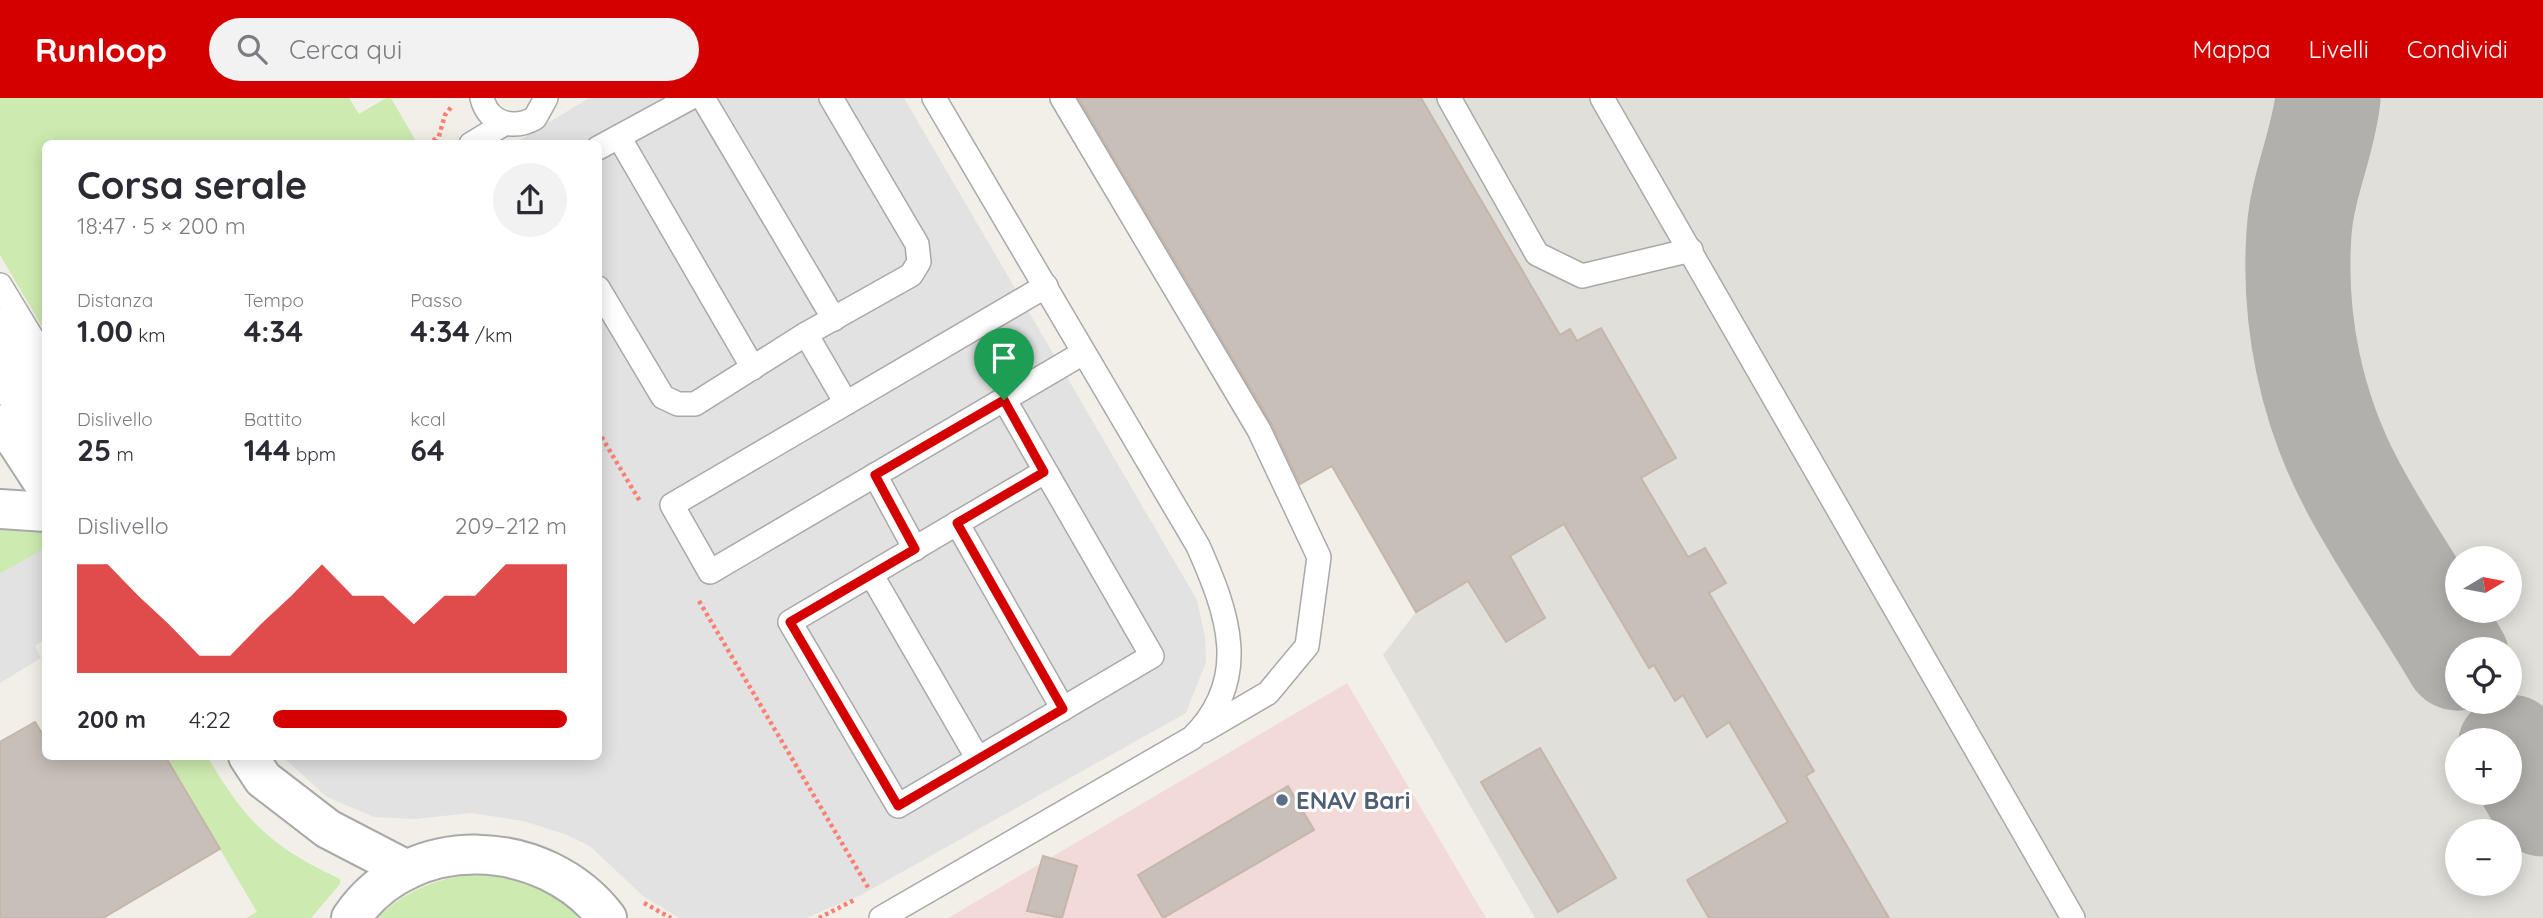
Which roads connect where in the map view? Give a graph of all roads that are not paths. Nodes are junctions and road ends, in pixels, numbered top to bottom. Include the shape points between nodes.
1 (482, 98) edge
2 (547, 98) edge
3 (690, 98) edge
4 (702, 98) edge
5 (831, 98) edge
6 (934, 98) edge
7 (1062, 98) edge
8 (1449, 98) edge
9 (1602, 98) edge
10 (504, 124) junction
11 (619, 136) junction
12 (478, 140) edge
13 (602, 146) edge
14 (1691, 250) junction
15 (0, 285) edge
16 (1046, 286) junction
17 (602, 295) edge
18 (834, 319) junction
19 (0, 327) edge
20 (806, 334) junction
21 (1083, 353) junction
22 (42, 354) edge
23 (0, 367) edge
24 (753, 368) junction
25 (1004, 400) junction
26 (846, 403) junction
27 (14, 413) edge
28 (42, 439) edge
29 (1044, 472) junction
30 (875, 475) junction
31 (42, 477) edge
32 (0, 509) edge
33 (42, 511) edge
34 (957, 523) junction
35 (915, 549) junction
36 (871, 575) junction
37 (1063, 709) junction
38 (1192, 738) junction
39 (978, 759) junction
40 (251, 760) edge
41 (407, 870) junction
42 (610, 916) edge
43 (351, 918) edge
44 (881, 918) edge
45 (2073, 918) edge

1 - 10 lane via 487,111
2 - 10 lane via 526,124
3 - 11 lane
4 - 18 lane
5 - 18 lane via 917,244 919,262 911,275
6 - 16 lane
7 - 38 lane via 1259,430 1320,557 1307,646 1268,693
8 - 14 lane via 1537,254 1582,276
9 - 14 lane
10 - 12 lane
11 - 13 lane
11 - 24 lane
14 - 45 lane
15 - 22 lane
16 - 21 lane
16 - 26 lane
17 - 24 lane via 663,397 678,404 695,404
18 - 20 lane
19 - 27 street
20 - 24 lane
20 - 26 lane
21 - 25 lane
21 - 38 lane via 1198,546 1227,622 1227,681 1208,722
23 - 27 street
25 - 29 lane
25 - 30 lane
26 - 30 lane via 672,505 710,572
27 - 28 street
27 - 31 street
29 - 34 lane
29 - 37 lane via 1152,656
30 - 35 lane
32 - 33 street
34 - 35 lane
34 - 37 lane
35 - 36 lane
36 - 39 lane
36 - 39 lane via 790,622 898,806
37 - 39 lane
38 - 44 lane
40 - 41 street via 263,779 328,829
41 - 42 street via 457,855 519,858 560,876
41 - 43 street via 372,894

